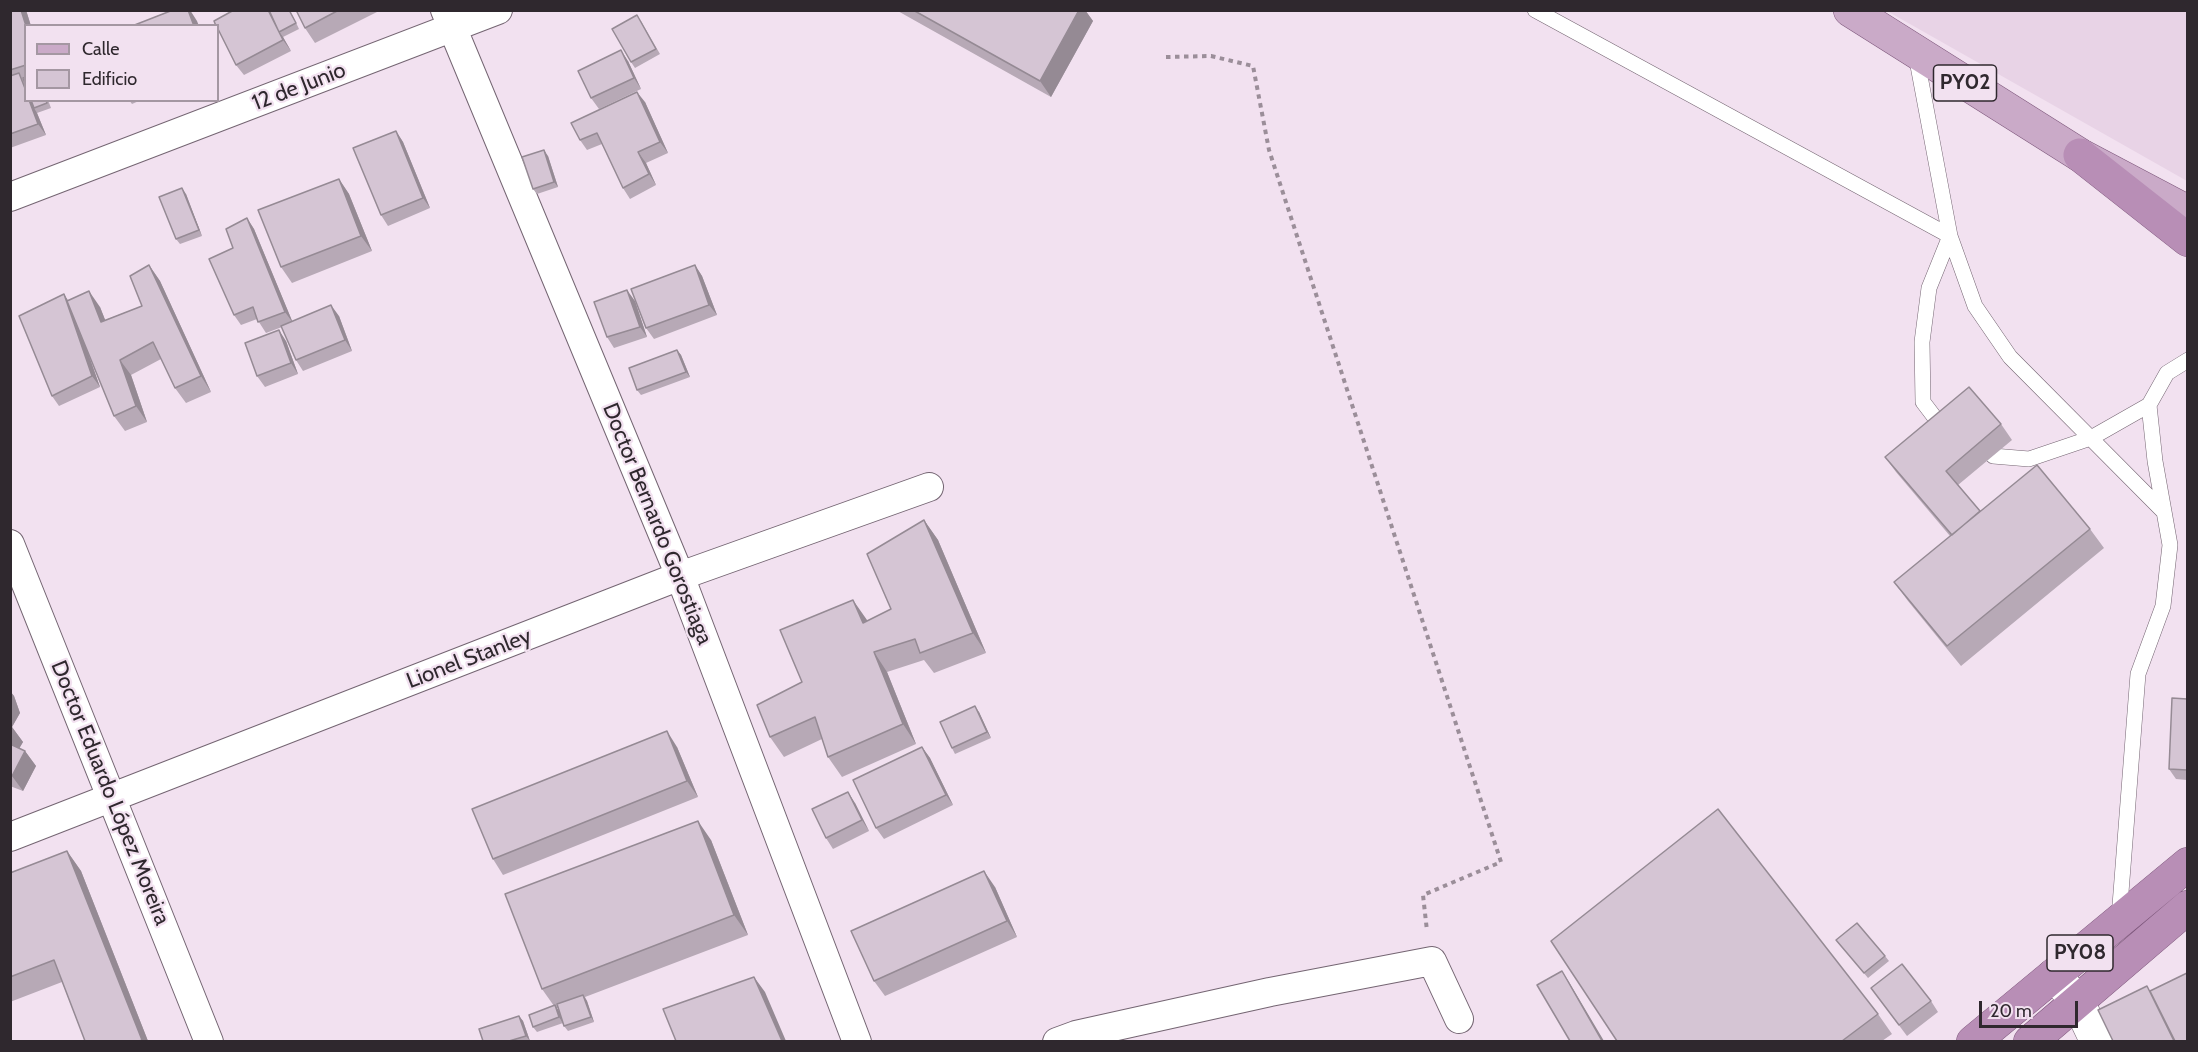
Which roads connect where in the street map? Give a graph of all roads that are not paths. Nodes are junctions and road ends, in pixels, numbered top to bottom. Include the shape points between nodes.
1 (498, 10) edge
2 (1535, 10) edge
3 (1850, 10) edge
4 (449, 19) edge
5 (1916, 52) junction
6 (2080, 155) junction
7 (10, 196) edge
8 (2187, 212) edge
9 (1950, 236) junction
10 (2187, 240) edge
11 (2187, 360) edge
12 (2149, 405) junction
13 (1945, 431) edge
14 (2091, 438) junction
15 (1993, 456) edge
16 (930, 487) dead end
17 (2164, 512) junction
18 (10, 544) edge
19 (680, 576) junction
20 (112, 798) junction
21 (10, 837) edge
22 (2187, 864) edge
23 (2187, 907) edge
24 (2118, 921) junction
25 (2054, 975) junction
26 (2078, 1002) junction
27 (1459, 1019) dead end
28 (1110, 1034) edge
29 (209, 1041) edge
30 (857, 1041) edge
31 (1057, 1041) edge
32 (1973, 1041) edge
33 (2030, 1041) edge
34 (2097, 1041) edge

1 - 4 street, 12 de Junio
2 - 9 lane
3 - 5 main road, PY02
4 - 7 street, 12 de Junio
4 - 19 street, Doctor Bernardo Gorostiaga
5 - 6 main road, PY02
5 - 9 lane
6 - 8 main road, PY02
6 - 10 highway, PY02
9 - 13 lane via 1929,288 1922,342 1923,402
9 - 14 lane via 1975,306 2010,357
11 - 12 lane via 2167,373
12 - 14 lane
12 - 17 lane
14 - 15 lane via 2029,459
14 - 17 lane
16 - 19 street, Lionel Stanley
17 - 24 lane via 2170,545 2163,606 2138,674
18 - 20 street, Doctor Eduardo López Moreira
19 - 20 street, Lionel Stanley
19 - 30 street, Doctor Bernardo Gorostiaga
20 - 21 street, Lionel Stanley
20 - 29 street, Doctor Eduardo López Moreira
22 - 24 highway, PY08
23 - 26 highway, PY08
24 - 25 highway, PY08
25 - 26 street
25 - 32 highway, PY08
26 - 33 highway, PY08
26 - 34 street
27 - 28 street via 1432,961 1270,992
28 - 31 street via 1076,1035

